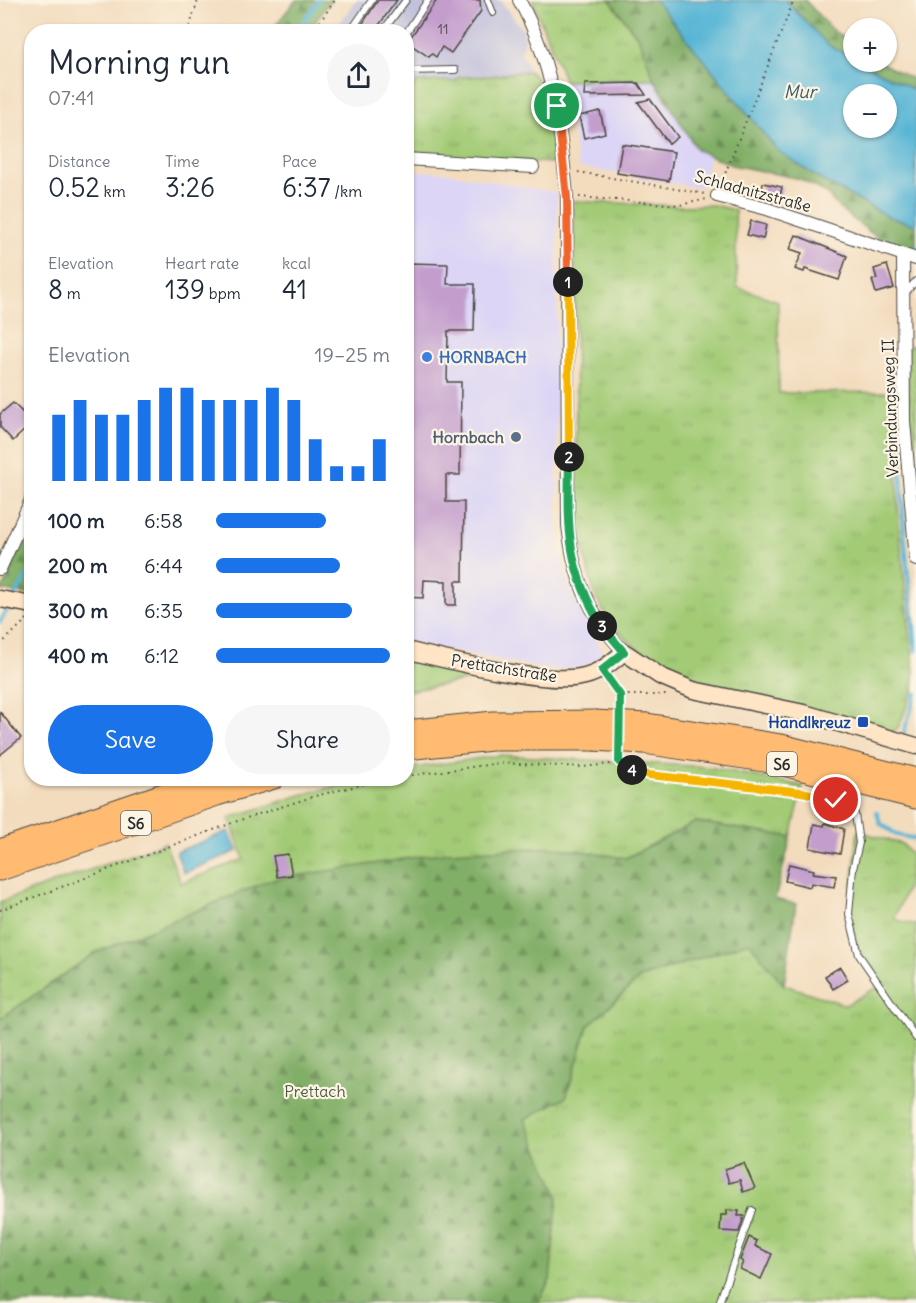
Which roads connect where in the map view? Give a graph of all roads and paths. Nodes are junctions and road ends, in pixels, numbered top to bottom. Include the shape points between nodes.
1 (198, 0) edge
2 (335, 0) edge
3 (372, 0) edge
4 (406, 0) edge
5 (428, 0) edge
6 (488, 0) edge
7 (519, 0) edge
8 (794, 0) edge
9 (493, 14) dead end
10 (190, 24) edge
11 (318, 24) edge
12 (356, 24) edge
13 (388, 24) edge
14 (412, 24) edge
15 (455, 70) dead end
16 (414, 71) edge
17 (414, 160) edge
18 (533, 167) dead end
19 (578, 172) dead end
20 (714, 195) junction
21 (567, 197) junction
22 (903, 255) junction
23 (916, 259) edge
24 (916, 281) edge
25 (905, 292) junction
26 (24, 516) edge
27 (916, 560) edge
28 (0, 569) edge
29 (0, 599) edge
30 (24, 606) edge
31 (24, 615) edge
32 (0, 645) edge
33 (414, 652) edge
34 (624, 652) junction
35 (602, 670) junction
36 (620, 695) junction
37 (670, 695) dead end
38 (414, 729) edge
39 (594, 731) junction
40 (645, 734) junction
41 (916, 746) edge
42 (414, 748) edge
43 (619, 762) junction
44 (414, 775) edge
45 (916, 779) edge
46 (187, 786) edge
47 (247, 786) edge
48 (356, 786) edge
49 (916, 798) edge
50 (0, 850) edge
51 (0, 870) edge
52 (0, 910) edge
53 (916, 1038) edge
54 (752, 1209) dead end
55 (719, 1303) edge

1 - 10 path
2 - 11 path
3 - 12 lane
4 - 13 lane
5 - 14 lane
6 - 9 lane
7 - 21 street via 543,54 557,106
8 - 20 path
15 - 16 lane
17 - 18 street
19 - 20 path, Schladnitzstraße
20 - 21 path via 680,205
20 - 22 street, Schladnitzstraße
21 - 34 street via 568,525 572,559 592,610
22 - 23 street, Schladnitzstraße
22 - 25 street, Verbindungsweg II
24 - 25 lane
25 - 27 street, Verbindungsweg II via 903,392
26 - 28 street
29 - 30 street
31 - 32 path
33 - 35 street, Prettachstraße via 536,675 583,677
34 - 35 street, Prettachstraße
34 - 41 street via 660,676 693,690 804,713
35 - 36 lane
36 - 37 path
36 - 43 lane
38 - 39 highway, S6 via 493,722
39 - 40 highway, S6, bridge
39 - 42 highway, S6
40 - 45 highway, S6 via 781,745
40 - 49 highway, S6
43 - 44 path via 582,767 501,763
43 - 53 lane via 649,775 802,792 836,800 855,814 859,843 849,914 858,955
46 - 50 highway, S6
47 - 51 highway, S6
48 - 52 path via 240,820
54 - 55 lane

